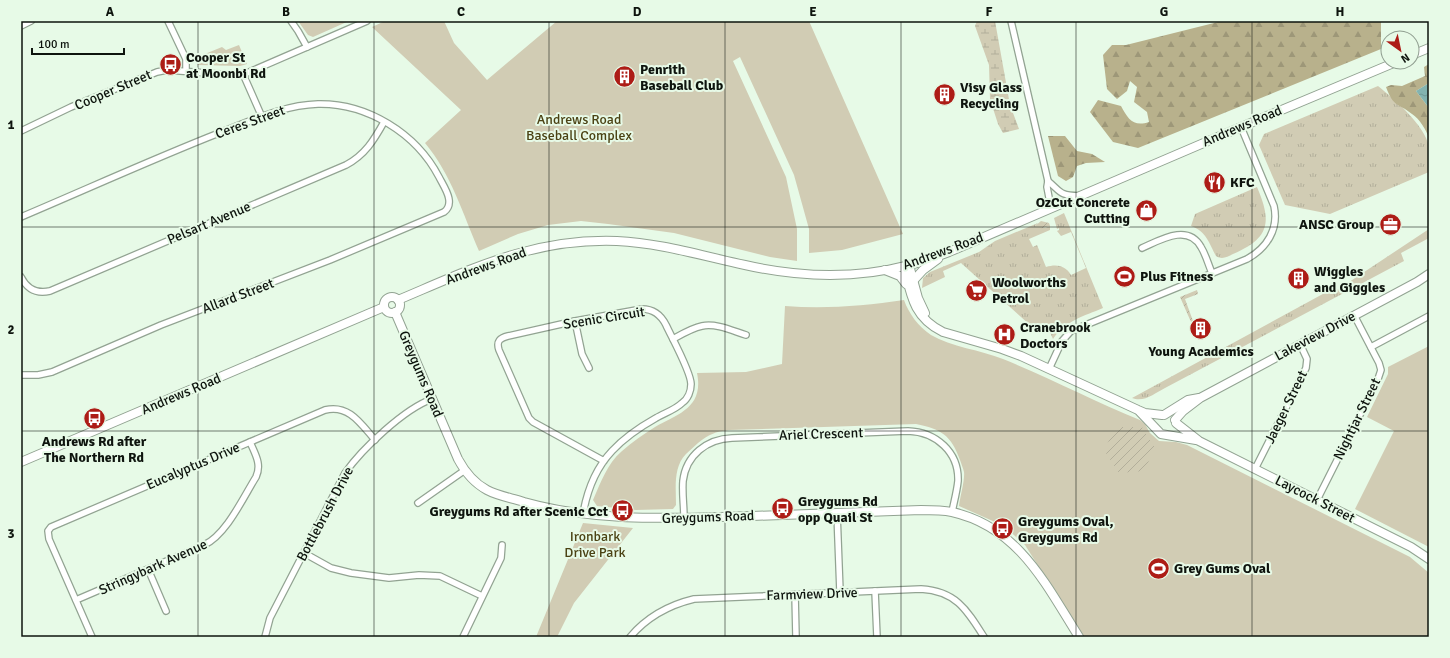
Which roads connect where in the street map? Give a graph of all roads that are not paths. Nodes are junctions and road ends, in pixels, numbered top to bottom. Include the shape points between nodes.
1 (31, 21) edge
2 (168, 21) edge
3 (291, 21) edge
4 (367, 21) edge
5 (1011, 21) edge
6 (21, 26) edge
7 (307, 47) junction
8 (1380, 69) edge
9 (186, 71) junction
10 (244, 74) junction
11 (262, 117) junction
12 (384, 122) junction
13 (1241, 127) junction
14 (21, 131) edge
15 (1048, 181) junction
16 (1079, 196) junction
17 (450, 204) joint
18 (1051, 208) junction
19 (21, 217) edge
20 (1142, 248) dead end
21 (950, 252) junction
22 (906, 266) junction
23 (885, 270) junction
24 (1212, 273) junction
25 (1429, 274) edge
26 (21, 277) edge
27 (911, 285) junction
28 (398, 300) junction
29 (384, 307) junction
30 (395, 312) junction
31 (1354, 315) junction
32 (1429, 316) edge
33 (576, 321) junction
34 (746, 335) dead end
35 (673, 339) junction
36 (1300, 344) junction
37 (1371, 347) junction
38 (589, 368) dead end
39 (1049, 369) junction
40 (21, 375) edge
41 (1200, 398) junction
42 (432, 399) junction
43 (342, 402) dead end
44 (341, 409) junction
45 (1138, 410) junction
46 (1163, 415) junction
47 (1176, 421) junction
48 (1157, 431) junction
49 (1166, 436) junction
50 (375, 440) junction
51 (1199, 441) junction
52 (250, 442) junction
53 (604, 461) junction
54 (21, 462) edge
55 (1255, 469) junction
56 (465, 470) junction
57 (1317, 500) junction
58 (418, 504) dead end
59 (952, 512) junction
60 (837, 513) junction
61 (583, 514) junction
62 (684, 518) junction
63 (502, 545) dead end
64 (304, 553) junction
65 (1429, 559) edge
66 (148, 569) junction
67 (875, 591) junction
68 (840, 592) junction
69 (795, 594) junction
70 (482, 596) junction
71 (76, 600) junction
72 (166, 611) dead end
73 (92, 637) edge
74 (265, 637) edge
75 (462, 637) edge
76 (630, 637) edge
77 (796, 637) edge
78 (877, 637) edge
79 (984, 637) edge
80 (1079, 637) edge

1 - 6 street
2 - 9 street via 186,59
3 - 7 street
4 - 7 street, Cooper Street
5 - 15 street
7 - 10 street, Cooper Street
8 - 13 street, Andrews Road
9 - 10 street, Cooper Street
9 - 14 street, Cooper Street via 167,70 148,74
10 - 11 street
11 - 12 street, Ceres Street via 289,107 327,104 361,111
11 - 19 street, Ceres Street via 196,142
12 - 17 street, Ceres Street via 405,135 426,156 440,179
12 - 26 street, Pelsart Avenue via 366,150 346,165 50,291 32,290
13 - 16 street, Andrews Road
13 - 24 street via 1272,197 1275,224 1267,243 1260,251
15 - 16 street via 1060,193
15 - 18 street
16 - 18 street, Andrews Road
17 - 40 street, Allard Street via 444,212 56,370 38,375
18 - 21 street, Andrews Road
20 - 24 street via 1176,235 1189,236 1201,246
21 - 22 street, Andrews Road
21 - 27 street via 923,270
22 - 23 street, Andrews Road
22 - 27 street
23 - 27 street via 900,276
23 - 28 street, Andrews Road via 847,275 772,271 652,244 591,241 546,246 498,259
24 - 39 street via 1071,331 1062,341
25 - 31 street, Lakeview Drive
27 - 39 street via 915,306 920,314 943,332 1002,349
28 - 29 street, Andrews Road via 390,297 384,302
28 - 30 street via 399,308
29 - 30 street via 388,312
29 - 54 street, Andrews Road
30 - 42 street, Greygums Road
31 - 36 street, Lakeview Drive
31 - 37 street, Nightjar Street
32 - 37 street
33 - 35 street, Scenic Circuit via 648,309 661,317
33 - 38 street via 582,354
33 - 53 street, Scenic Circuit via 496,340 528,418
34 - 35 street via 706,326
35 - 53 street, Scenic Circuit via 690,381 687,398 681,405 633,432
36 - 41 street, Lakeview Drive
36 - 55 street, Jaeger Street via 1307,359 1306,368
37 - 57 street, Nightjar Street via 1379,363 1380,375
39 - 45 street
41 - 46 street, Lakeview Drive via 1188,400
41 - 47 street, Lakeview Drive via 1183,411
42 - 50 street, Bottlebrush Drive via 421,404
42 - 56 street, Greygums Road
43 - 44 street
44 - 50 street via 352,416
44 - 52 street, Eucalyptus Drive via 319,412
45 - 46 street
45 - 48 street
46 - 47 street via 1170,415
46 - 48 street via 1156,421
47 - 49 street via 1174,431
47 - 51 street, Laycock Street
48 - 49 street
49 - 51 street, Laycock Street
50 - 64 street, Bottlebrush Drive via 345,473
51 - 55 street, Laycock Street
52 - 66 street, Stringybark Avenue via 259,470 221,533 208,543
52 - 71 street, Eucalyptus Drive via 45,530
53 - 61 street, Scenic Circuit via 590,487
55 - 57 street, Laycock Street
56 - 58 street
56 - 61 street, Greygums Road via 477,483 494,493 547,508
57 - 65 street, Laycock Street via 1411,547
59 - 60 street, Greygums Road via 921,510
59 - 62 street, Ariel Crescent via 958,481 952,457 945,446 936,439 908,431 732,438 713,441 698,450 689,462 683,485
59 - 80 street, Greygums Road via 985,525 1018,549 1033,566
60 - 62 street, Greygums Road
60 - 68 street
61 - 62 street, Greygums Road
63 - 70 street via 500,558
64 - 70 street via 332,568 351,574 389,578 424,574 440,576
64 - 74 street, Bottlebrush Drive via 270,618
66 - 71 street, Stringybark Avenue
66 - 72 street
67 - 68 street, Farmview Drive
67 - 78 street
67 - 79 street, Farmview Drive via 921,589 944,593 965,608
68 - 69 street, Farmview Drive
69 - 76 street, Farmview Drive via 686,601 658,612
69 - 77 street
70 - 75 street
71 - 73 street, Eucalyptus Drive

